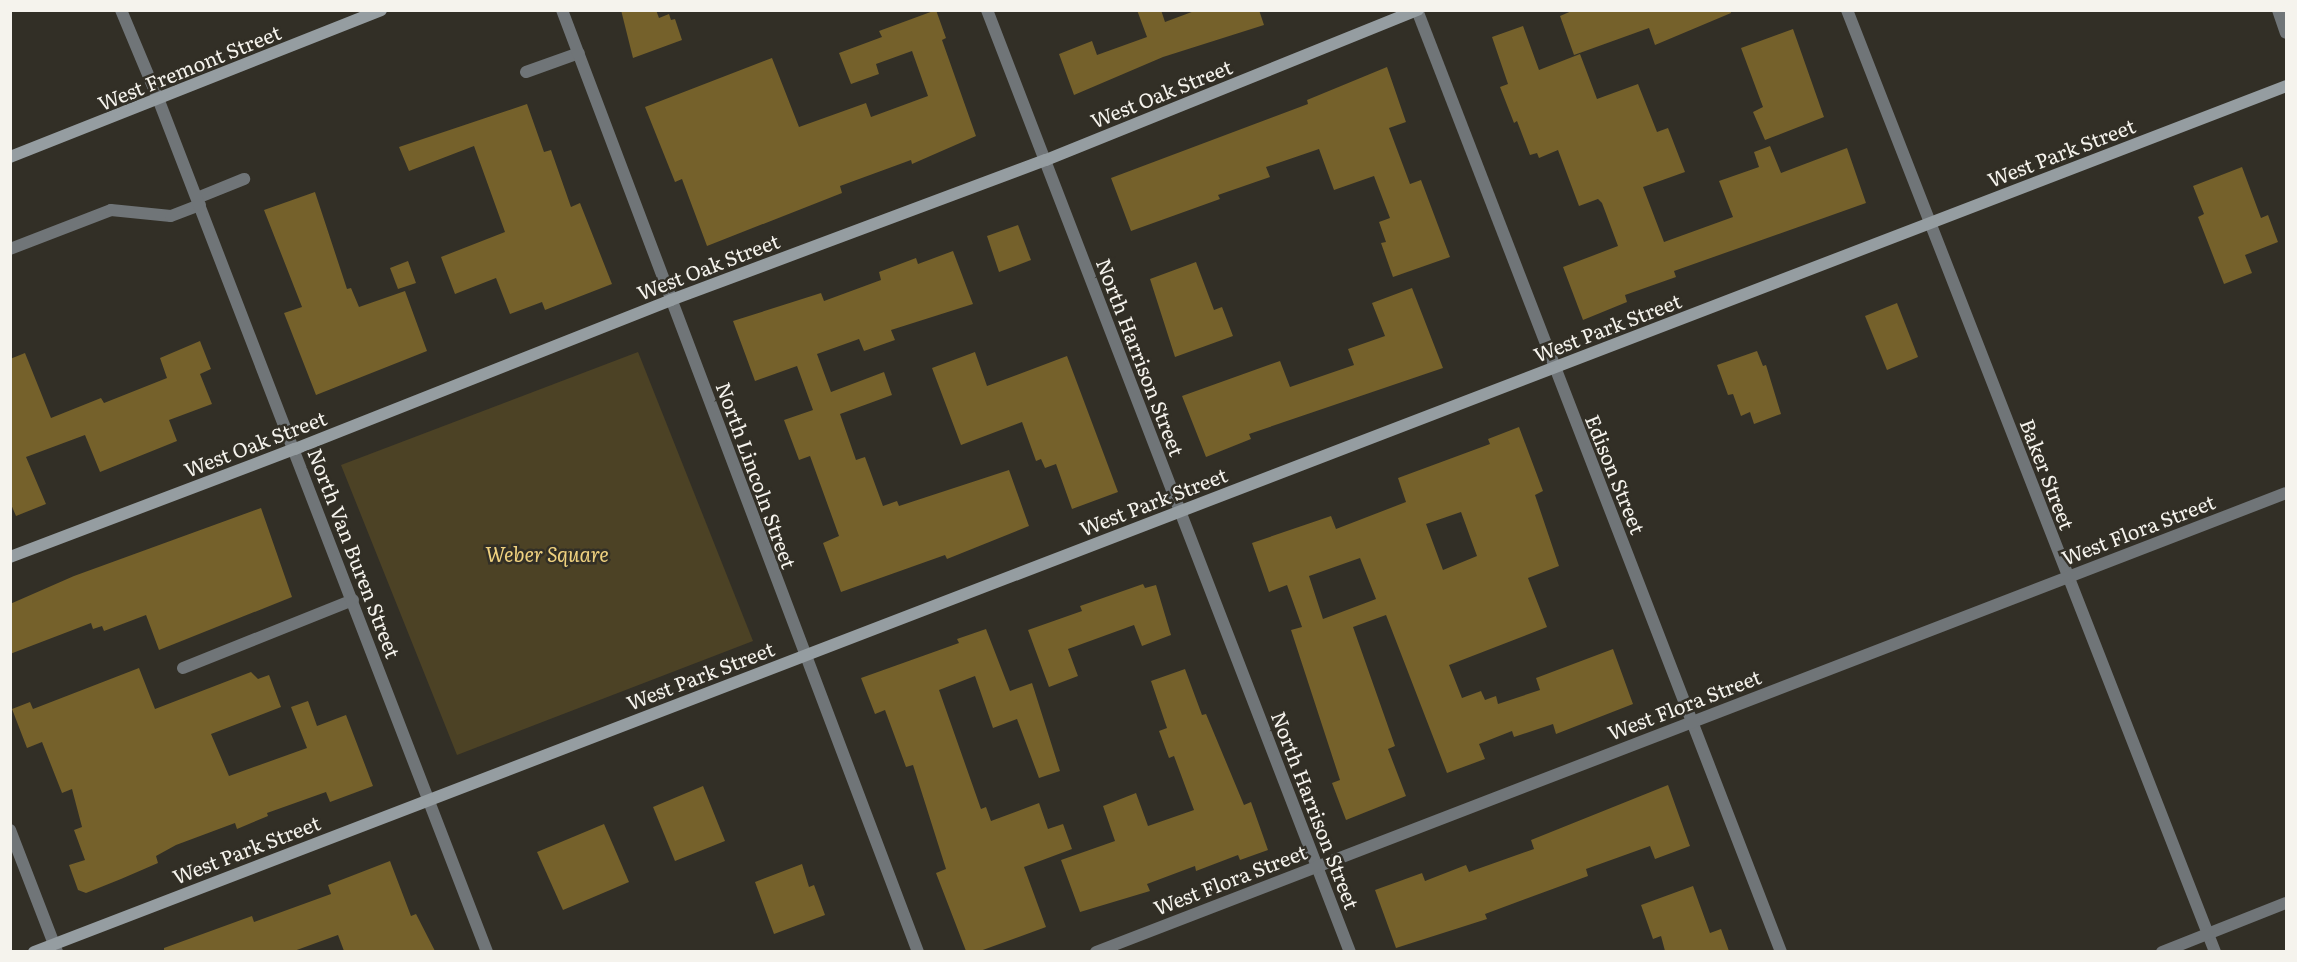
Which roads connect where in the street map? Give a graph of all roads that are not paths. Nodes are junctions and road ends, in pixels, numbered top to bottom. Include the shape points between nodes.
1 (121, 10) edge
2 (381, 10) edge
3 (562, 10) edge
4 (987, 10) edge
5 (1847, 10) edge
6 (2278, 10) edge
7 (1417, 11) edge
8 (2286, 33) edge
9 (579, 53) junction
10 (526, 72) dead end
11 (2286, 86) edge
12 (159, 101) junction
13 (10, 157) edge
14 (1046, 160) junction
15 (244, 179) dead end
16 (198, 201) junction
17 (1930, 224) junction
18 (10, 249) edge
19 (671, 300) junction
20 (1554, 368) junction
21 (295, 449) junction
22 (2286, 493) edge
23 (1179, 512) junction
24 (10, 557) edge
25 (2067, 577) junction
26 (352, 600) junction
27 (804, 656) junction
28 (183, 668) dead end
29 (1693, 721) junction
30 (429, 800) junction
31 (10, 830) edge
32 (1317, 866) junction
33 (2286, 903) edge
34 (2208, 934) junction
35 (56, 948) edge
36 (34, 951) edge
37 (488, 951) edge
38 (918, 951) edge
39 (1096, 951) edge
40 (1350, 951) edge
41 (1781, 951) edge
42 (2162, 951) edge
43 (2215, 951) edge

1 - 12 street, North Van Buren Street
2 - 12 street, West Fremont Street
3 - 9 street, North Lincoln Street
4 - 14 street, North Harrison Street
5 - 17 street, Baker Street
6 - 8 street
7 - 14 street, West Oak Street
7 - 20 street, Edison Street
9 - 10 street
9 - 19 street, North Lincoln Street
11 - 17 street, West Park Street
12 - 13 street, West Fremont Street
12 - 16 street, North Van Buren Street
14 - 19 street, West Oak Street
14 - 23 street, North Harrison Street
15 - 16 street
16 - 18 street via 171,216 111,210
16 - 21 street, North Van Buren Street
17 - 20 street, West Park Street
17 - 25 street, Baker Street
19 - 21 street, West Oak Street
19 - 27 street, North Lincoln Street
20 - 23 street, West Park Street
20 - 29 street, Edison Street
21 - 24 street, West Oak Street
21 - 26 street, North Van Buren Street
22 - 25 street, West Flora Street
23 - 27 street, West Park Street
23 - 32 street, North Harrison Street
25 - 29 street, West Flora Street
25 - 34 street, Baker Street
26 - 28 street
26 - 30 street, North Van Buren Street
27 - 30 street, West Park Street
27 - 38 street, North Lincoln Street
29 - 32 street, West Flora Street
29 - 41 street, Edison Street
30 - 35 street, West Park Street
30 - 37 street, North Van Buren Street
31 - 35 street
32 - 39 street, West Flora Street
32 - 40 street, North Harrison Street
33 - 34 street
34 - 42 street
34 - 43 street, Baker Street
35 - 36 street, West Park Street

